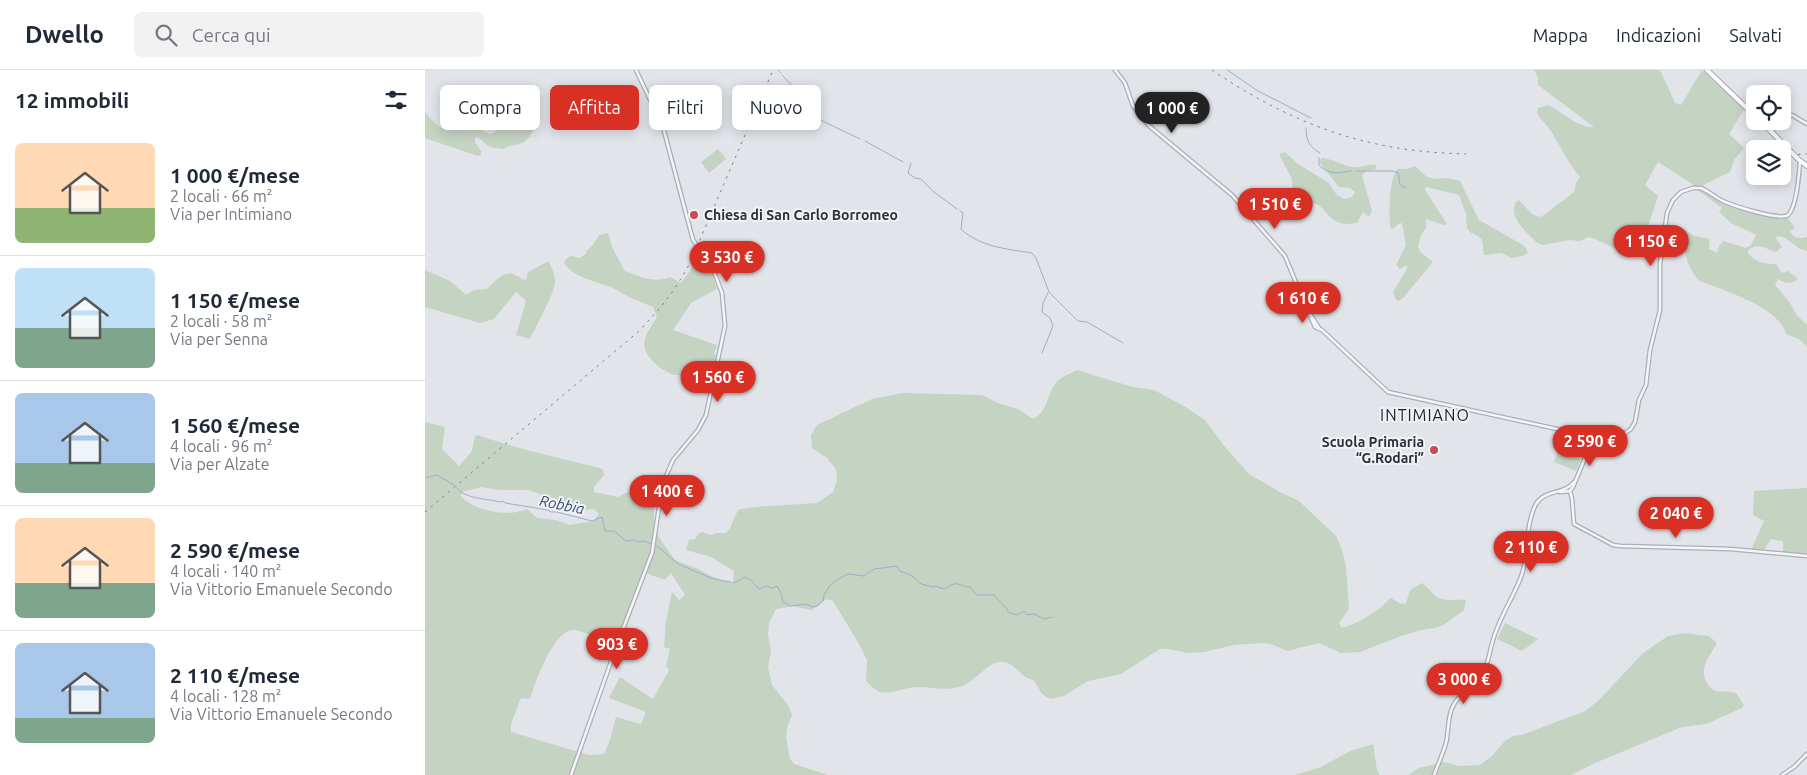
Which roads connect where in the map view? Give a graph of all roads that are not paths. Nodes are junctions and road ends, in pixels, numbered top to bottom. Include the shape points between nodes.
1 (636, 70) edge
2 (1115, 70) edge
3 (1707, 70) edge
4 (1746, 107) edge
5 (1791, 116) edge
6 (1807, 124) edge
7 (1771, 131) edge
8 (1799, 160) junction
9 (1807, 166) edge
10 (1589, 440) junction
11 (1577, 478) junction
12 (1574, 482) junction
13 (1569, 491) junction
14 (1548, 494) junction
15 (1807, 556) edge
16 (1807, 754) edge
17 (571, 775) edge
18 (1434, 775) edge
19 (1782, 775) edge

1 - 17 street, bridge via 663,127 693,240 712,266 722,293 725,326 704,420 669,467 662,488 652,553
2 - 10 street via 1122,77 1133,106 1148,125 1241,204 1285,256 1307,309 1319,328 1388,392 1582,435
3 - 4 main road
5 - 6 street
7 - 8 main road, bridge
8 - 9 main road
8 - 10 street via 1797,194 1790,213 1785,216 1731,205 1701,188 1681,192 1673,200 1667,213 1660,264 1660,310 1635,422 1631,429 1619,436
10 - 11 street
11 - 12 street
11 - 13 street
12 - 13 street
12 - 14 street via 1567,489
13 - 14 street
13 - 15 street via 1574,524 1613,545 1730,549
14 - 18 street via 1539,500 1530,518 1522,573 1493,639 1486,668 1453,705 1445,745
16 - 19 street

